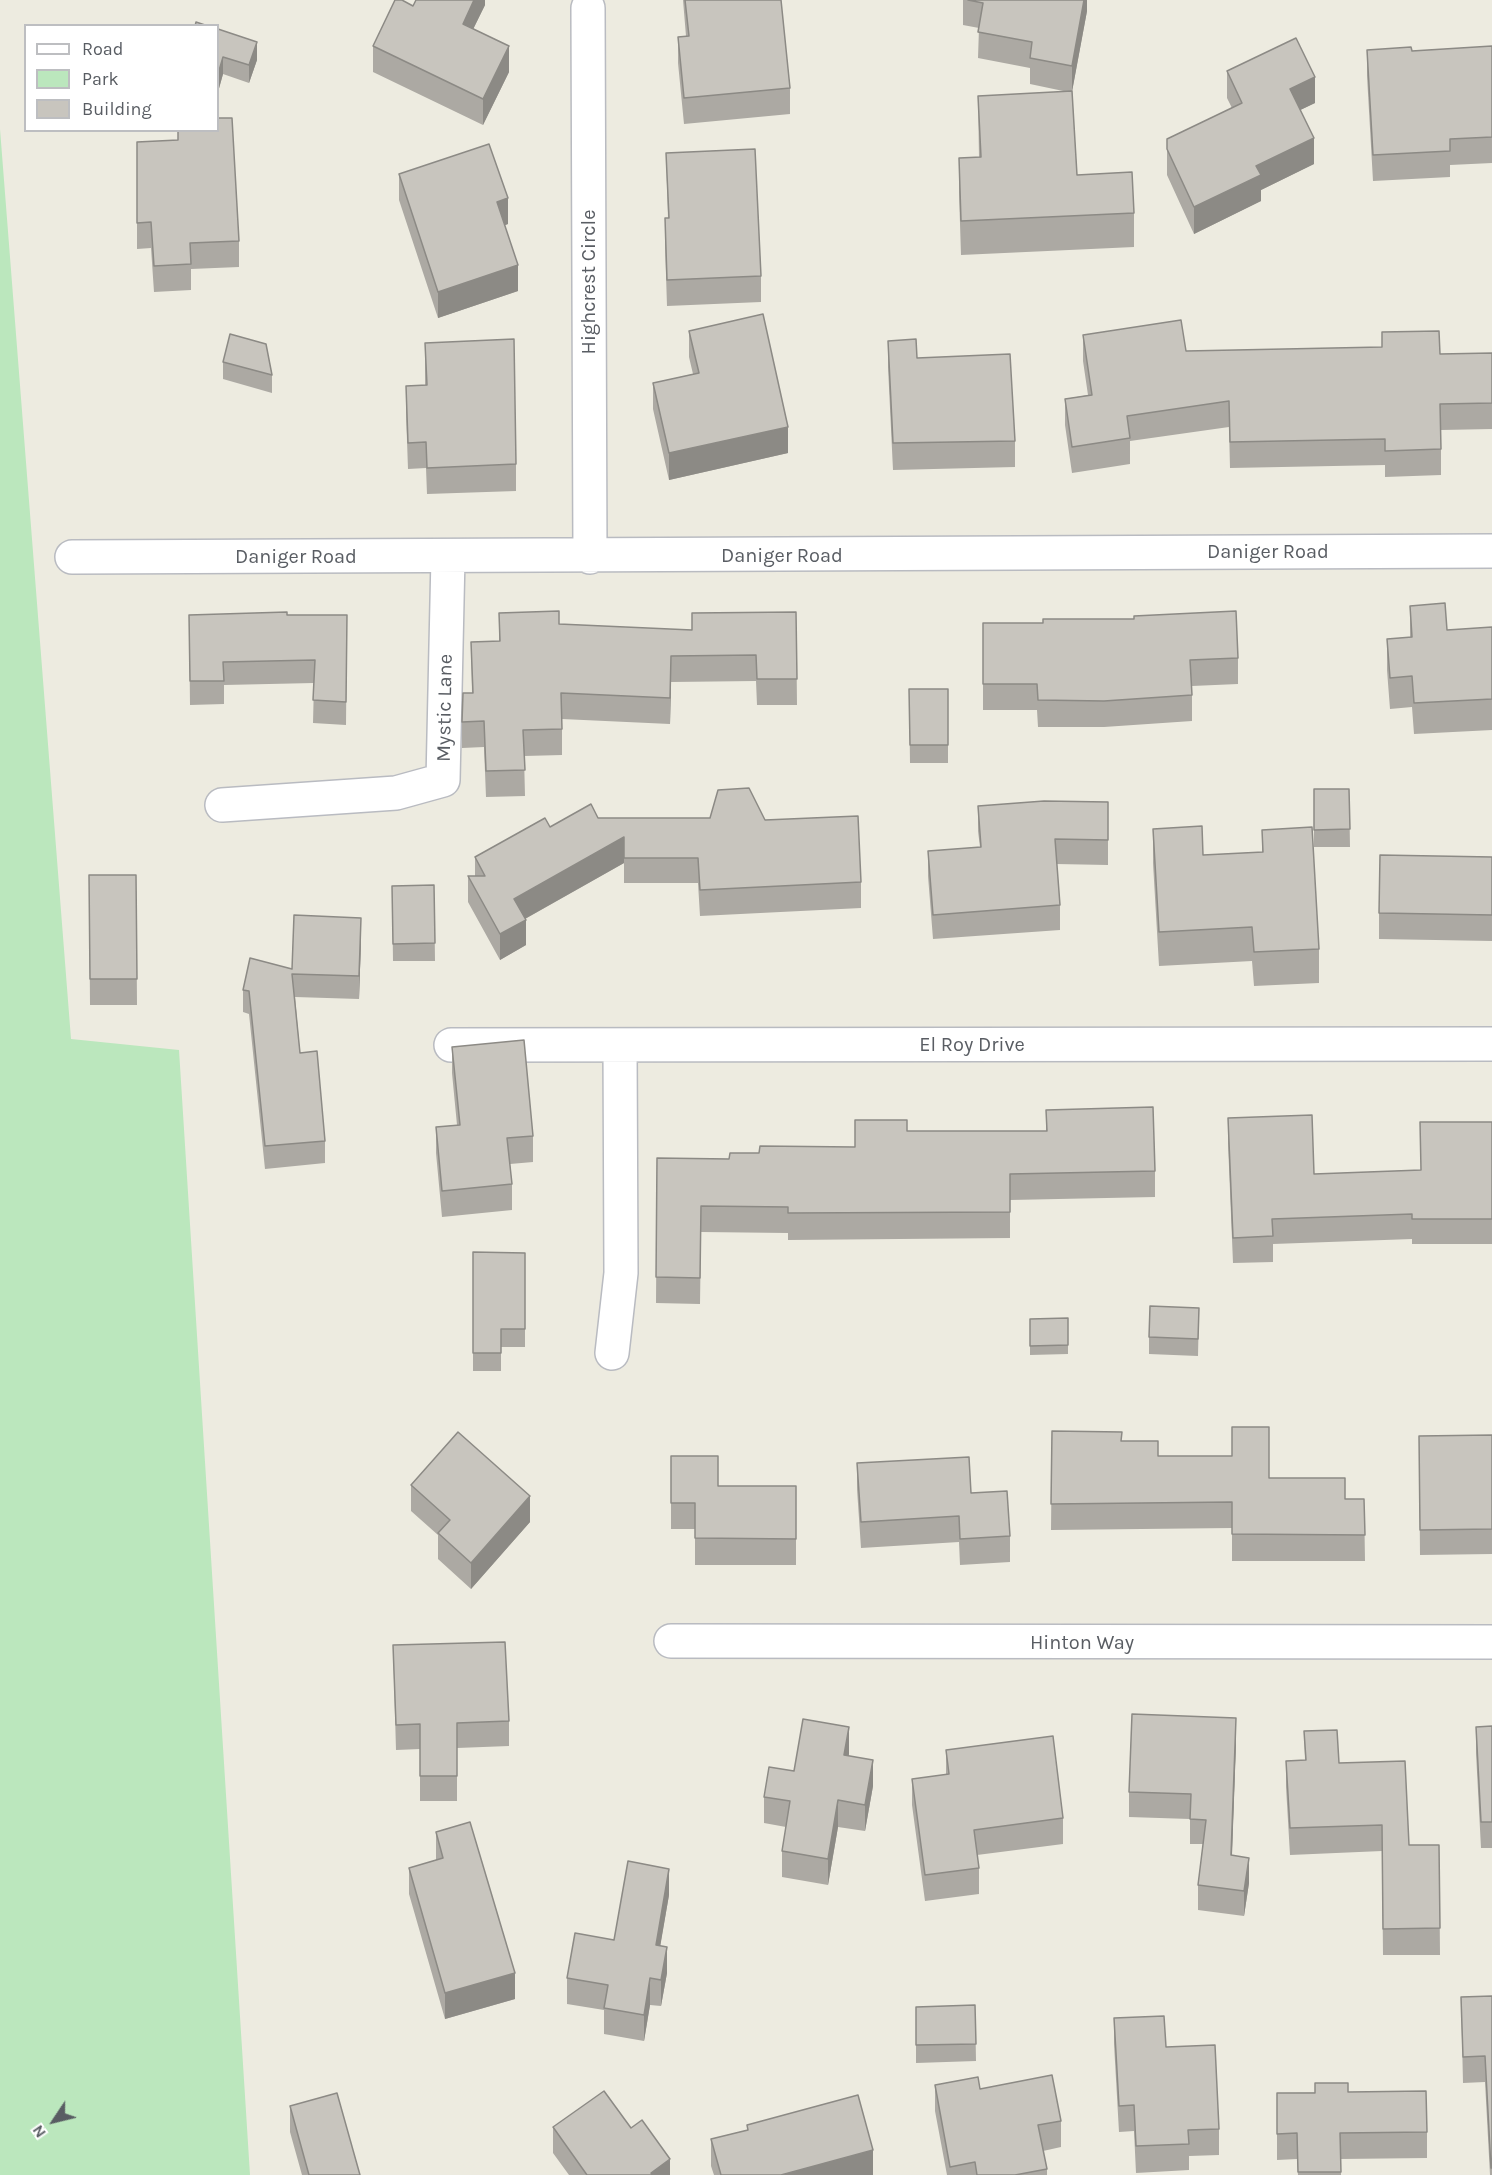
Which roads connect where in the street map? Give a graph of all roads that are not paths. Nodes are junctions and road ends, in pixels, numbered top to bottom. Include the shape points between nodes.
1 (588, 8) dead end
2 (1492, 551) edge
3 (72, 557) dead end
4 (448, 557) junction
5 (590, 557) junction
6 (222, 805) dead end
7 (1492, 1044) edge
8 (452, 1045) edge
9 (620, 1045) junction
10 (612, 1353) dead end
11 (671, 1641) dead end
12 (1492, 1642) edge

1 - 5 street, Highcrest Circle
2 - 5 street, Daniger Road
3 - 4 street, Daniger Road
4 - 5 street, Daniger Road
4 - 6 street, Mystic Lane via 443,780 396,793
7 - 9 street, El Roy Drive
8 - 9 street, El Roy Drive
9 - 10 street via 621,1273
11 - 12 street, Hinton Way

